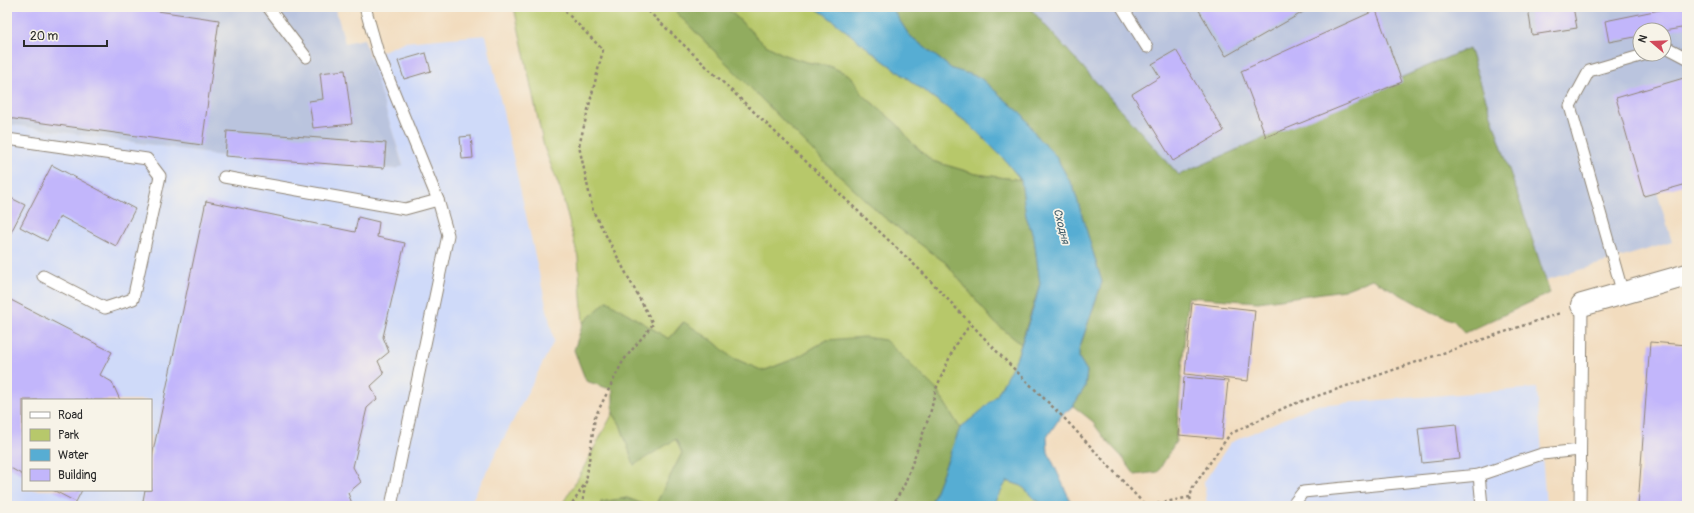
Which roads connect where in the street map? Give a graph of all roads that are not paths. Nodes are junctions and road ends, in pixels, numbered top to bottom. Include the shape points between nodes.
1 (268, 7) edge
2 (366, 7) edge
3 (1122, 7) edge
4 (1147, 46) dead end
5 (1672, 50) edge
6 (306, 57) dead end
7 (1632, 58) edge
8 (1687, 58) edge
9 (7, 139) edge
10 (224, 177) dead end
11 (438, 200) junction
12 (1687, 275) edge
13 (42, 276) dead end
14 (1623, 294) junction
15 (1582, 305) joint
16 (1580, 450) junction
17 (1479, 475) junction
18 (391, 506) edge
19 (1292, 506) edge
20 (1482, 506) edge
21 (1580, 506) edge

1 - 6 lane
2 - 11 lane via 378,53
3 - 4 lane
5 - 8 lane
7 - 14 lane via 1589,71 1570,106
9 - 13 lane via 147,159 160,176 133,299 105,308
10 - 11 lane via 405,209
11 - 18 lane via 448,235
12 - 14 street
14 - 15 street
15 - 16 lane
16 - 17 lane via 1542,454
16 - 21 lane
17 - 19 lane via 1303,492
17 - 20 lane

